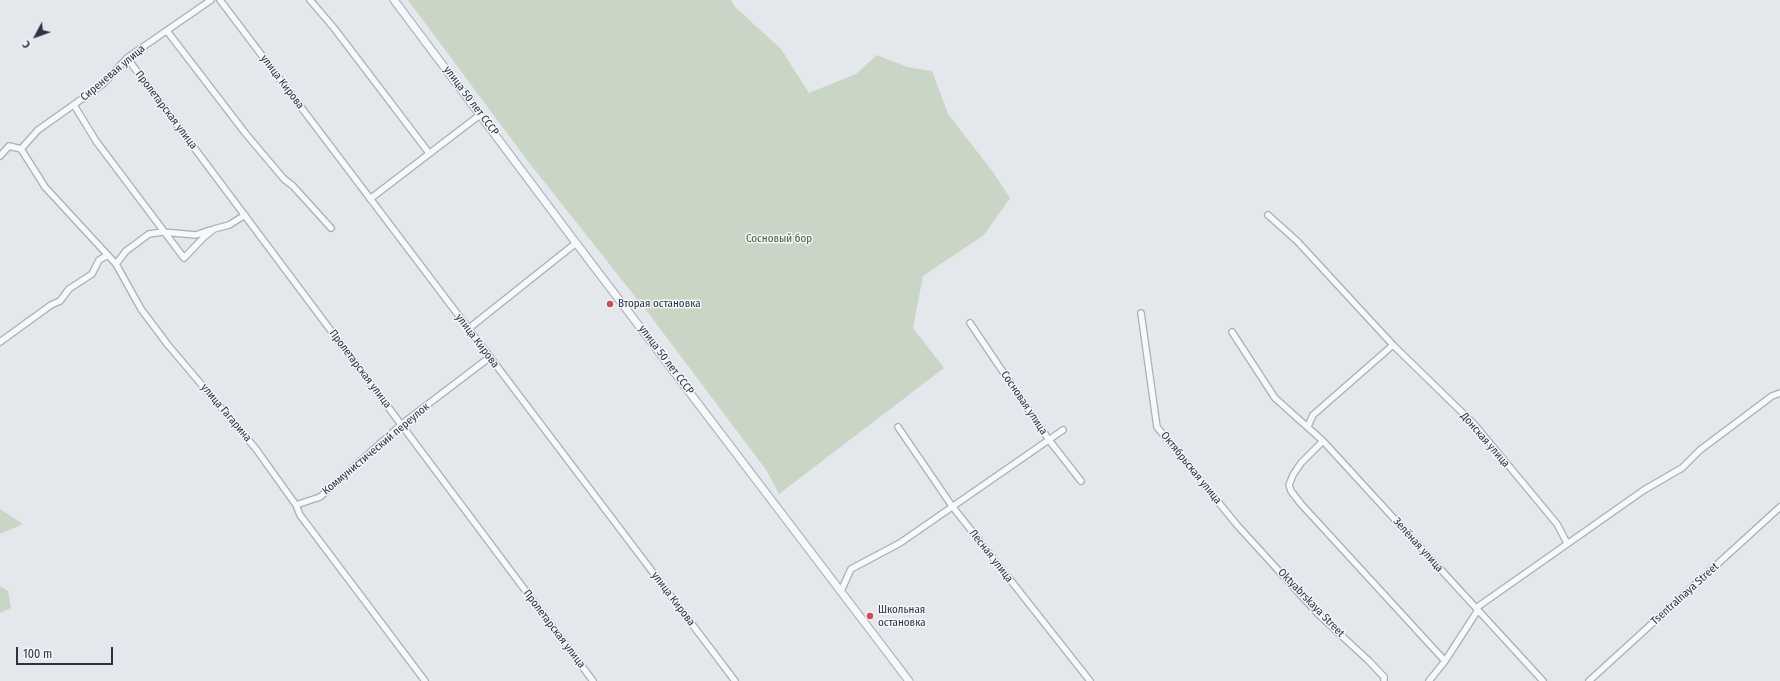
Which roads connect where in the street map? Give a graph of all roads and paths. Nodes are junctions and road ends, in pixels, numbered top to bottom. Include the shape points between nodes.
1 (211, 0) edge
2 (220, 0) edge
3 (310, 0) edge
4 (394, 0) edge
5 (167, 31) junction
6 (127, 58) junction
7 (74, 105) junction
8 (481, 114) junction
9 (21, 149) junction
10 (429, 153) junction
11 (0, 156) edge
12 (370, 199) junction
13 (1268, 214) dead end
14 (245, 215) junction
15 (331, 228) dead end
16 (214, 229) junction
17 (163, 232) junction
18 (576, 244) junction
19 (108, 255) junction
20 (116, 264) junction
21 (1141, 312) dead end
22 (970, 323) dead end
23 (468, 329) junction
24 (1232, 332) dead end
25 (0, 342) edge
26 (1393, 345) junction
27 (490, 357) junction
28 (1780, 393) edge
29 (402, 424) junction
30 (1308, 426) junction
31 (898, 427) dead end
32 (1064, 430) dead end
33 (1049, 440) junction
34 (1323, 441) junction
35 (1081, 481) dead end
36 (296, 505) junction
37 (952, 506) junction
38 (1780, 507) edge
39 (1567, 543) junction
40 (841, 591) junction
41 (1477, 609) junction
42 (1445, 661) junction
43 (425, 681) edge
44 (593, 681) edge
45 (735, 681) edge
46 (909, 681) edge
47 (1090, 681) edge
48 (1384, 681) edge
49 (1430, 681) edge
50 (1543, 681) edge
51 (1589, 681) edge

1 - 5 street, Сиреневая улица
2 - 12 street, улица Кирова
3 - 10 street
4 - 8 street, улица 50 лет СССР
5 - 6 street, Сиреневая улица
5 - 15 street via 246,134
6 - 7 street, Сиреневая улица via 102,84
6 - 14 street, Пролетарская улица
7 - 9 street, Сиреневая улица via 38,130
7 - 17 street via 96,141
8 - 10 street
8 - 18 street, улица 50 лет СССР
9 - 11 street via 9,146
9 - 19 street, улица Гагарина via 66,212
10 - 12 street
12 - 23 street, улица Кирова
13 - 26 street, Донская улица via 1297,241
14 - 16 street via 229,225
14 - 29 street, Пролетарская улица
16 - 17 street via 196,235
16 - 17 street via 184,258
17 - 20 street via 149,234 126,251
18 - 23 street
18 - 40 street, улица 50 лет СССР
19 - 20 street, улица Гагарина
19 - 25 street via 99,260 92,274 69,289 60,301
20 - 36 street, улица Гагарина via 142,309 164,339 248,440
21 - 48 street, Oktyabrskaya Street via 1158,428 1237,525 1318,614 1371,663 1384,677
22 - 33 street, Сосновая улица
23 - 27 street, улица Кирова
24 - 30 street, Зелёная улица via 1275,398
26 - 30 street via 1313,415
26 - 39 street, Донская улица via 1474,424 1557,524
27 - 29 street, Коммунистический переулок
27 - 45 street, улица Кирова
28 - 39 street via 1772,396 1700,450 1682,468 1644,490
29 - 36 street, Коммунистический переулок via 320,497
29 - 44 street, Пролетарская улица
30 - 34 street, Зелёная улица
31 - 37 street, Лесная улица
32 - 33 street
33 - 35 street, Сосновая улица
33 - 37 street
34 - 41 street, Зелёная улица
34 - 42 street via 1293,475 1289,485 1291,491
36 - 43 street, улица Гагарина via 300,516
37 - 40 street via 900,543 851,569
37 - 47 street, Лесная улица
38 - 51 street, Tsentralnaya Street
39 - 41 street
40 - 46 street, улица 50 лет СССР
41 - 42 street
41 - 50 street, Зелёная улица
42 - 49 street

